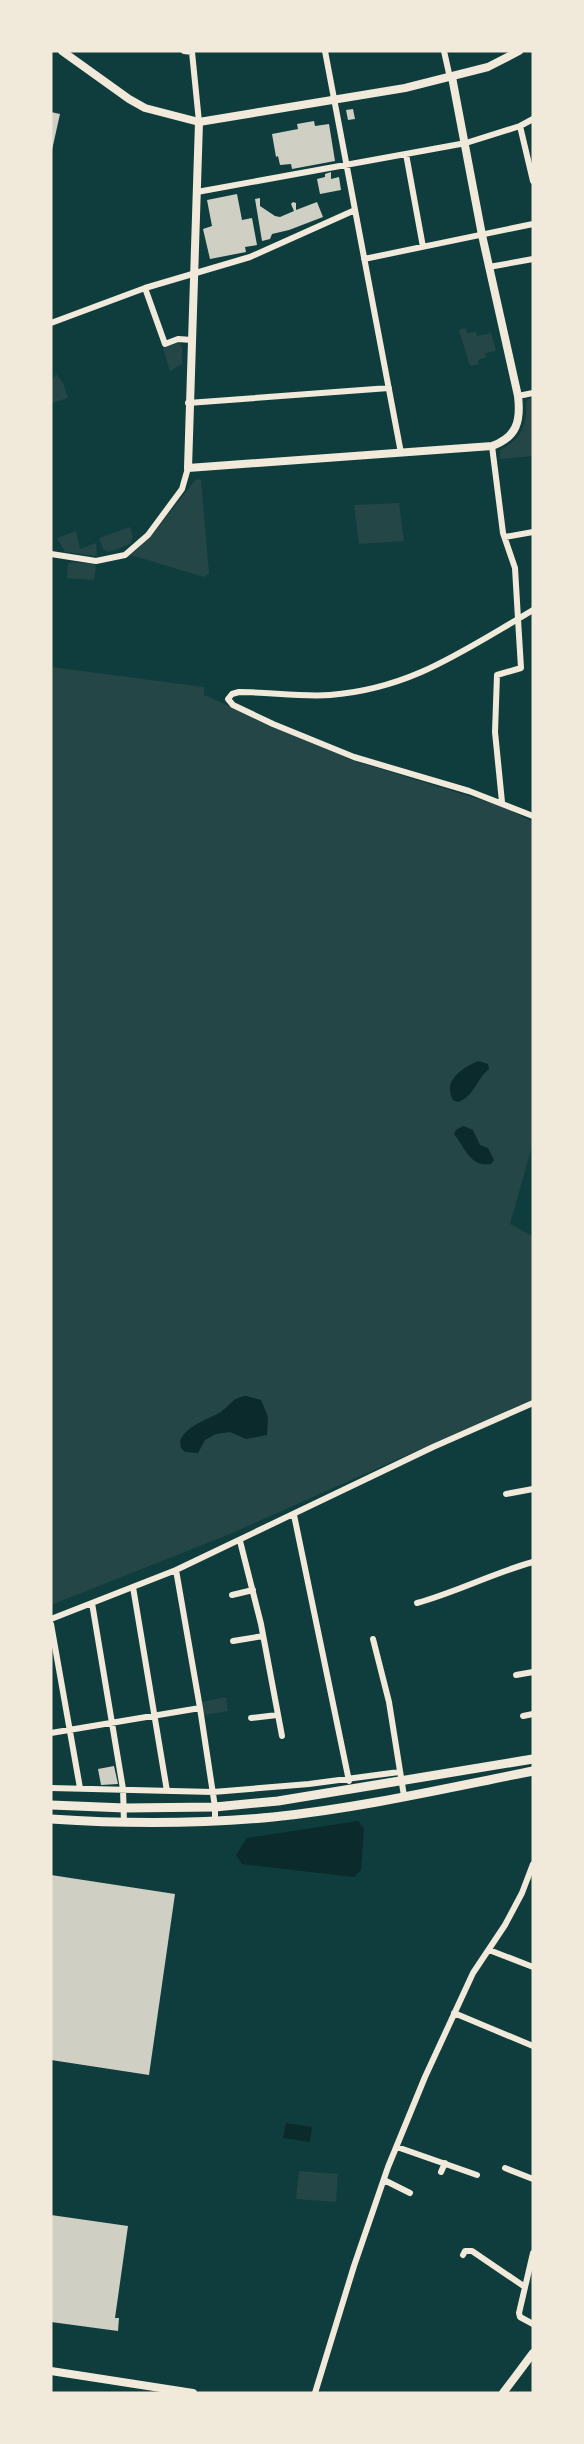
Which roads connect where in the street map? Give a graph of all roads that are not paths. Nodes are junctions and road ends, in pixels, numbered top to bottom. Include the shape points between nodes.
1 (62, 51) edge
2 (201, 51) edge
3 (325, 51) edge
4 (444, 51) edge
5 (519, 51) edge
6 (189, 52) edge
7 (451, 77) junction
8 (334, 101) junction
9 (533, 119) edge
10 (199, 122) junction
11 (520, 126) junction
12 (466, 143) junction
13 (406, 154) junction
14 (347, 165) junction
15 (533, 181) edge
16 (197, 192) junction
17 (355, 210) junction
18 (533, 224) edge
19 (482, 236) junction
20 (423, 247) junction
21 (364, 259) junction
22 (533, 259) edge
23 (489, 267) junction
24 (194, 275) junction
25 (145, 288) junction
26 (51, 323) edge
27 (192, 340) junction
28 (389, 388) junction
29 (533, 393) edge
30 (518, 396) junction
31 (188, 403) junction
32 (492, 446) junction
33 (401, 453) junction
34 (188, 468) junction
35 (533, 532) edge
36 (505, 537) junction
37 (51, 554) edge
38 (533, 610) edge
39 (518, 618) junction
40 (502, 802) junction
41 (533, 816) edge
42 (533, 1403) edge
43 (533, 1489) edge
44 (507, 1496) dead end
45 (294, 1515) junction
46 (240, 1541) junction
47 (533, 1562) edge
48 (176, 1570) junction
49 (133, 1587) junction
50 (253, 1590) junction
51 (232, 1595) dead end
52 (92, 1603) junction
53 (417, 1603) dead end
54 (51, 1621) edge
55 (263, 1636) junction
56 (373, 1639) dead end
57 (233, 1641) dead end
58 (375, 1650) junction
59 (366, 1652) dead end
60 (533, 1672) edge
61 (516, 1675) dead end
62 (200, 1708) junction
63 (533, 1714) edge
64 (277, 1715) junction
65 (154, 1716) junction
66 (523, 1716) dead end
67 (250, 1718) dead end
68 (113, 1723) junction
69 (69, 1730) junction
70 (51, 1733) edge
71 (282, 1736) dead end
72 (533, 1759) edge
73 (533, 1771) edge
74 (400, 1776) junction
75 (349, 1779) junction
76 (51, 1788) edge
77 (80, 1788) junction
78 (123, 1789) junction
79 (167, 1791) junction
80 (351, 1791) junction
81 (213, 1792) junction
82 (405, 1796) junction
83 (51, 1805) edge
84 (216, 1807) junction
85 (125, 1808) junction
86 (51, 1819) edge
87 (215, 1821) junction
88 (124, 1824) junction
89 (533, 1863) edge
90 (489, 1950) junction
91 (533, 1966) edge
92 (454, 2013) junction
93 (533, 2046) edge
94 (397, 2147) junction
95 (445, 2163) junction
96 (505, 2168) dead end
97 (441, 2172) dead end
98 (477, 2175) dead end
99 (533, 2179) edge
100 (384, 2180) junction
101 (410, 2193) dead end
102 (533, 2253) edge
103 (463, 2255) dead end
104 (525, 2287) junction
105 (533, 2324) edge
106 (533, 2353) edge
107 (51, 2371) edge
108 (171, 2392) edge
109 (193, 2393) edge
110 (315, 2393) edge
111 (503, 2393) edge

1 - 10 street via 137,104
2 - 6 street
3 - 8 street
4 - 7 street
5 - 7 street via 488,67
6 - 10 street
7 - 8 street
7 - 12 street
8 - 10 street
8 - 14 street
9 - 11 street
10 - 16 street
11 - 12 street
11 - 15 street
12 - 13 street
12 - 19 street
13 - 14 street
13 - 20 street
14 - 16 street
14 - 17 street
16 - 24 street
17 - 21 street
17 - 24 street via 250,257
18 - 19 street
19 - 20 street
19 - 23 street
20 - 21 street
21 - 28 street
22 - 23 street
23 - 30 street
24 - 25 street
24 - 27 street
25 - 26 street
25 - 27 street via 165,344 178,339
27 - 31 street
28 - 31 street
28 - 33 street
29 - 30 street
30 - 32 street via 520,411 515,430
31 - 34 street
32 - 33 street
32 - 36 street
33 - 34 street
34 - 37 street via 182,489 148,535 125,555 96,561
35 - 36 street
36 - 39 street via 515,568
38 - 39 street
39 - 40 street via 521,668 497,675 495,732
39 - 40 street via 439,666 388,685 328,695 239,692 228,699 273,724 354,758
40 - 41 street
42 - 45 street
43 - 44 street
45 - 46 street
45 - 75 street
46 - 48 street
46 - 50 street
47 - 53 street via 505,1569 429,1604
48 - 49 street
48 - 62 street
49 - 52 street
49 - 65 street
50 - 51 street
50 - 55 street
52 - 54 street
52 - 68 street
54 - 69 street
55 - 57 street
55 - 64 street
56 - 58 street
58 - 59 street
58 - 74 street via 389,1702
60 - 61 street
62 - 65 street
62 - 81 street
63 - 66 street
64 - 67 street
64 - 71 street
65 - 68 street
65 - 79 street
68 - 69 street
68 - 78 street
69 - 70 street
69 - 77 street
72 - 74 main road
73 - 82 main road
74 - 75 street
74 - 80 main road
74 - 82 street
75 - 80 street
75 - 81 street
76 - 77 street
77 - 78 street
78 - 79 street
78 - 85 street
79 - 81 street
80 - 84 main road
81 - 84 street
82 - 87 main road
83 - 85 main road
84 - 85 main road
84 - 87 street
85 - 88 street
86 - 88 main road
87 - 88 main road
89 - 90 street via 522,1893
90 - 91 street
90 - 92 street
92 - 93 street
92 - 94 street
94 - 95 street
94 - 100 street
95 - 97 street
95 - 98 street
96 - 99 street
100 - 101 street
100 - 110 street
102 - 104 street
103 - 104 street via 472,2251
104 - 105 street via 519,2313
106 - 111 street
107 - 108 street
108 - 109 street

